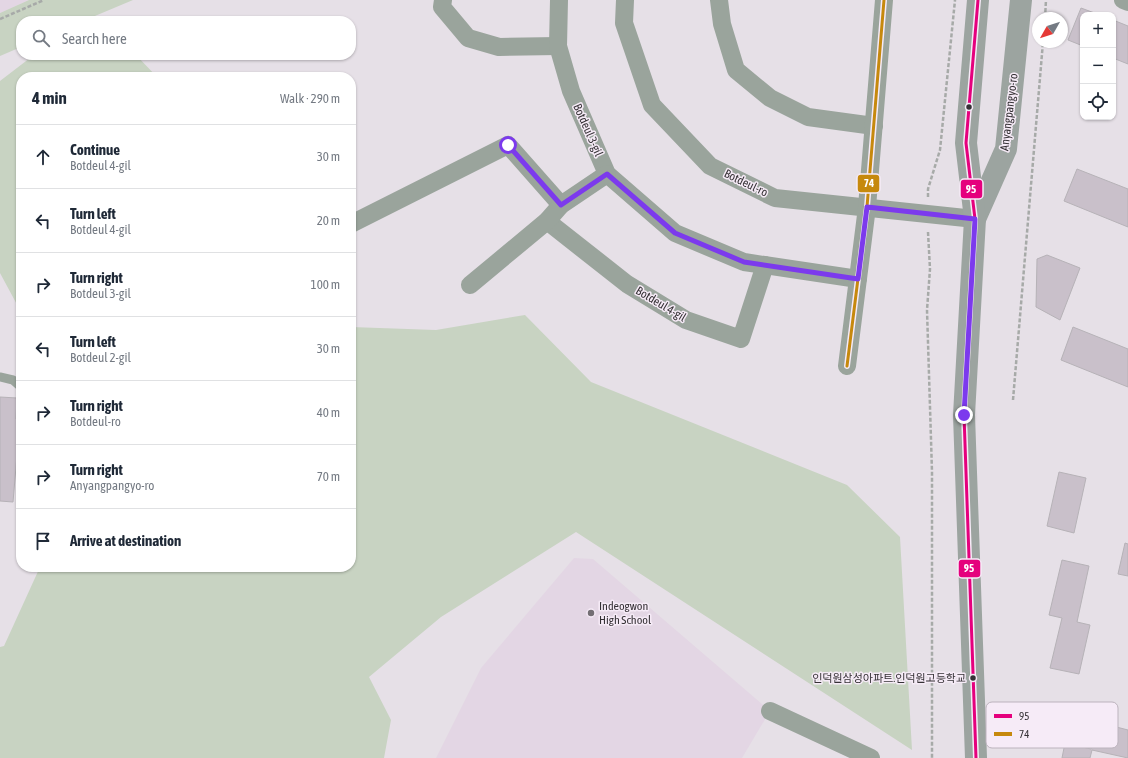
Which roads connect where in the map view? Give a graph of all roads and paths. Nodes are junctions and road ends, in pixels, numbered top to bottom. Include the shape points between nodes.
1 (44, 0) edge
2 (443, 0) edge
3 (559, 0) edge
4 (625, 0) edge
5 (719, 0) edge
6 (884, 0) edge
7 (978, 0) edge
8 (1021, 0) edge
9 (1046, 0) edge
10 (1124, 0) edge
11 (1128, 2) edge
12 (1045, 12) edge
13 (0, 19) edge
14 (558, 46) junction
15 (1042, 48) edge
16 (874, 126) junction
17 (607, 174) junction
18 (561, 205) junction
19 (867, 207) junction
20 (975, 219) junction
21 (356, 221) edge
22 (547, 221) junction
23 (765, 266) junction
24 (858, 279) junction
25 (470, 285) dead end
26 (847, 366) dead end
27 (0, 377) edge
28 (16, 383) edge
29 (930, 391) dead end
30 (1013, 400) dead end
31 (770, 711) dead end
32 (871, 758) edge
33 (932, 758) edge
34 (976, 758) edge

1 - 13 path
2 - 14 street via 442,7 468,38 499,47
3 - 14 street, Botdeul 3-gil
4 - 19 street, Botdeul-ro via 624,23 652,105 710,166 775,198
5 - 16 street via 722,24 736,70 770,98 808,117
6 - 16 street
7 - 20 main road, Anyangpangyo-ro via 966,143
8 - 20 main road, Anyangpangyo-ro via 1006,149
9 - 12 path
10 - 11 street
14 - 17 street, Botdeul 3-gil via 571,91
15 - 30 path
16 - 19 street
17 - 18 street
17 - 23 street, Botdeul 3-gil via 675,233 744,262
18 - 21 street via 508,145
18 - 22 street
19 - 20 street, Botdeul-ro
19 - 24 street
20 - 34 main road, Anyangpangyo-ro via 964,415
22 - 23 street, Botdeul 4-gil via 627,284 686,320 741,339
22 - 25 street
23 - 24 street, Botdeul 3-gil
24 - 26 street
27 - 28 lane
29 - 33 path
31 - 32 street

